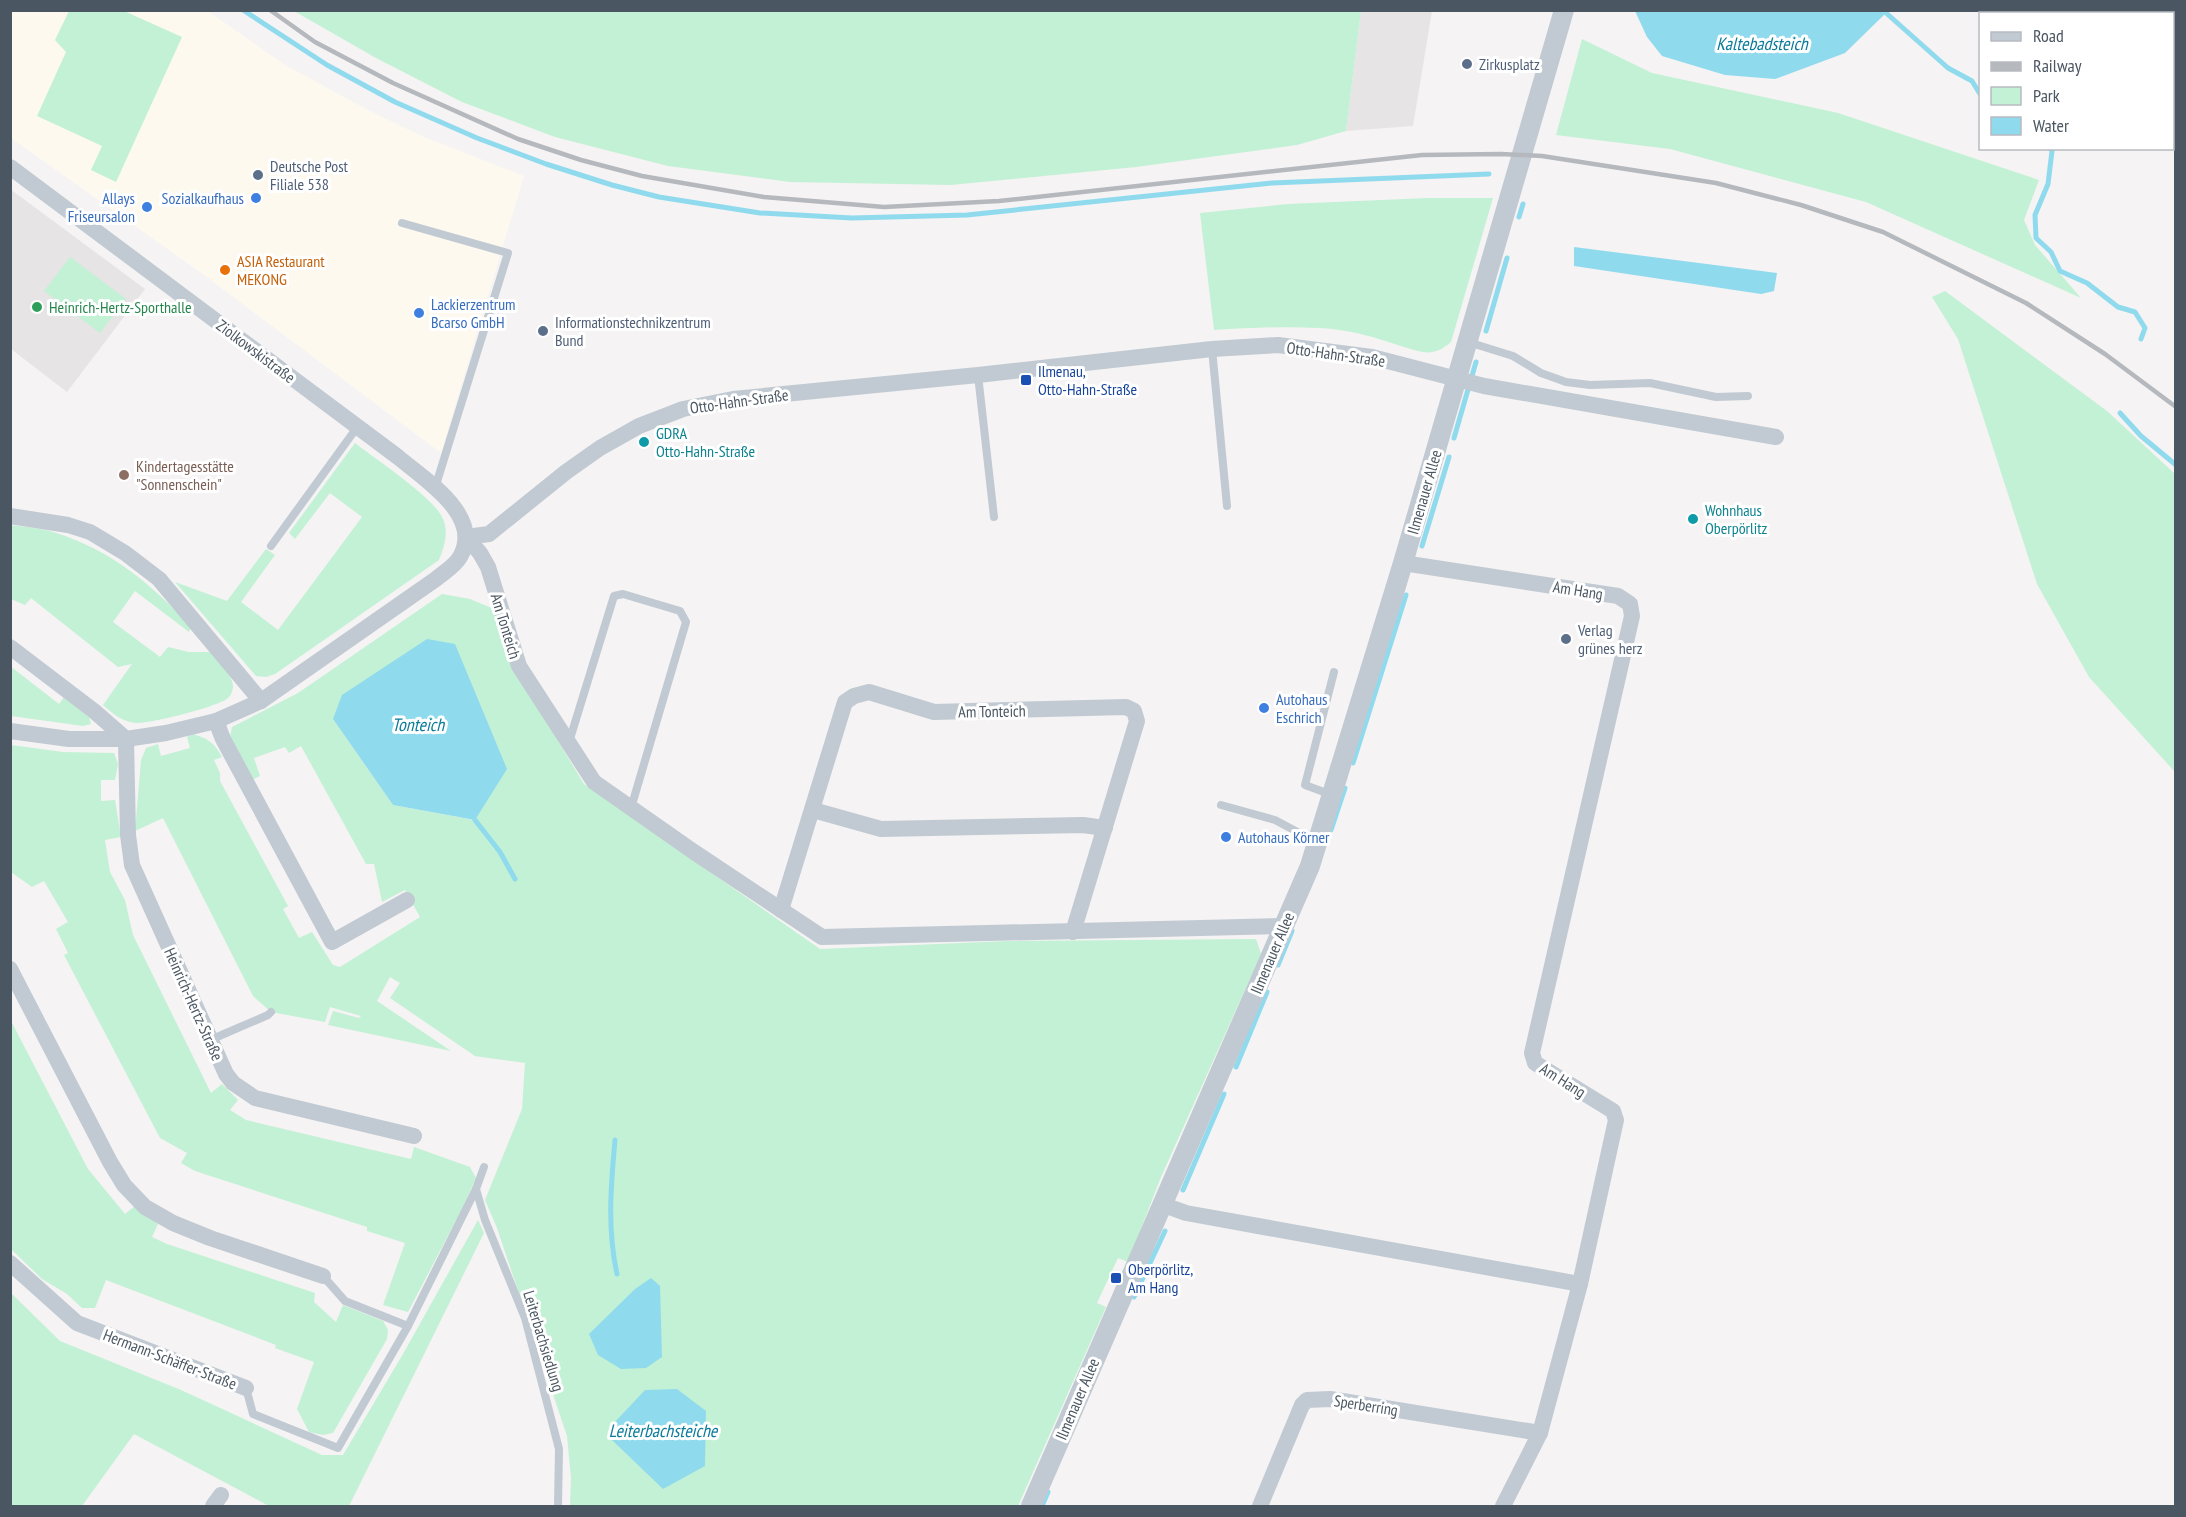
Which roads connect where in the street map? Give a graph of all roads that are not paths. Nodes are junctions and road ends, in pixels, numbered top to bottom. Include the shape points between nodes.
1 (1564, 10) edge
2 (10, 167) edge
3 (402, 223) dead end
4 (1468, 342) junction
5 (1212, 349) junction
6 (978, 375) junction
7 (1457, 380) junction
8 (1748, 396) dead end
9 (358, 426) junction
10 (1776, 437) dead end
11 (435, 488) junction
12 (1227, 506) dead end
13 (10, 516) edge
14 (994, 517) dead end
15 (466, 537) junction
16 (271, 546) dead end
17 (1403, 563) junction
18 (10, 647) edge
19 (1334, 672) dead end
20 (261, 701) junction
21 (216, 721) junction
22 (10, 731) edge
23 (126, 739) junction
24 (569, 743) junction
25 (1332, 795) junction
26 (1221, 805) dead end
27 (631, 809) junction
28 (813, 810) junction
29 (1104, 828) junction
30 (1318, 843) junction
31 (407, 900) dead end
32 (781, 910) junction
33 (1284, 926) junction
34 (1073, 932) junction
35 (10, 969) edge
36 (271, 1012) dead end
37 (210, 1040) junction
38 (414, 1136) dead end
39 (484, 1167) dead end
40 (476, 1189) junction
41 (1161, 1204) junction
42 (10, 1263) edge
43 (323, 1275) joint
44 (1580, 1284) junction
45 (408, 1326) junction
46 (246, 1388) joint
47 (1540, 1433) junction
48 (558, 1506) edge
49 (1031, 1506) edge
50 (1260, 1506) edge
51 (1503, 1506) edge

1 - 4 street, Ilmenauer Allee
2 - 9 street, Ziolkowskistraße
3 - 11 lane via 508,253
4 - 7 street, Ilmenauer Allee
4 - 8 lane via 1513,356 1566,382 1650,383 1716,397
5 - 6 street, Otto-Hahn-Straße
5 - 7 street, Otto-Hahn-Straße via 1278,345 1360,355
5 - 12 lane
6 - 14 lane
6 - 15 street, Otto-Hahn-Straße via 733,399 683,409 639,426 600,448 489,534
7 - 10 street
7 - 17 street, Ilmenauer Allee
9 - 11 street, Ziolkowskistraße
9 - 16 lane
11 - 15 street, Ziolkowskistraße via 462,518
13 - 20 street via 90,532 134,559 159,579
15 - 20 street via 460,558 452,566
15 - 24 street, Am Tonteich via 488,567 519,666
17 - 25 street, Ilmenauer Allee
17 - 44 street, Am Hang via 1618,596 1630,604 1632,616 1532,1053 1535,1063 1613,1111 1616,1120
18 - 23 street
19 - 25 lane via 1305,785
20 - 21 street
21 - 23 street
21 - 31 street via 332,942
22 - 23 street via 69,739
23 - 37 street, Heinrich-Hertz-Straße via 132,865
24 - 27 street, Am Tonteich via 594,782
24 - 27 lane via 614,596 623,594 680,611 686,622
25 - 30 street, Ilmenauer Allee
26 - 30 lane via 1275,820
27 - 32 street, Am Tonteich
28 - 29 street via 881,829 1083,825
28 - 29 street, Am Tonteich via 845,702 854,696 869,692 934,712 1126,707 1134,711 1137,720
28 - 32 street, Am Tonteich
29 - 34 street, Am Tonteich
30 - 33 street, Ilmenauer Allee
32 - 34 street, Am Tonteich via 822,937
33 - 34 street, Am Tonteich
33 - 41 street, Ilmenauer Allee
35 - 43 street via 110,1162 124,1185 145,1207 210,1238
36 - 37 lane
37 - 38 street, Heinrich-Hertz-Straße via 226,1074 255,1098
39 - 40 lane
40 - 45 lane
40 - 48 lane, Leiterbachsiedlung via 525,1318 559,1449
41 - 44 street via 1186,1213
41 - 49 street, Ilmenauer Allee
42 - 46 street, Hermann-Schäffer-Straße via 77,1323
43 - 45 lane via 345,1300
44 - 47 street
45 - 46 lane, Hermann-Schäffer-Straße via 338,1448 253,1414
47 - 50 street, Sperberring via 1330,1399 1307,1400
47 - 51 street

